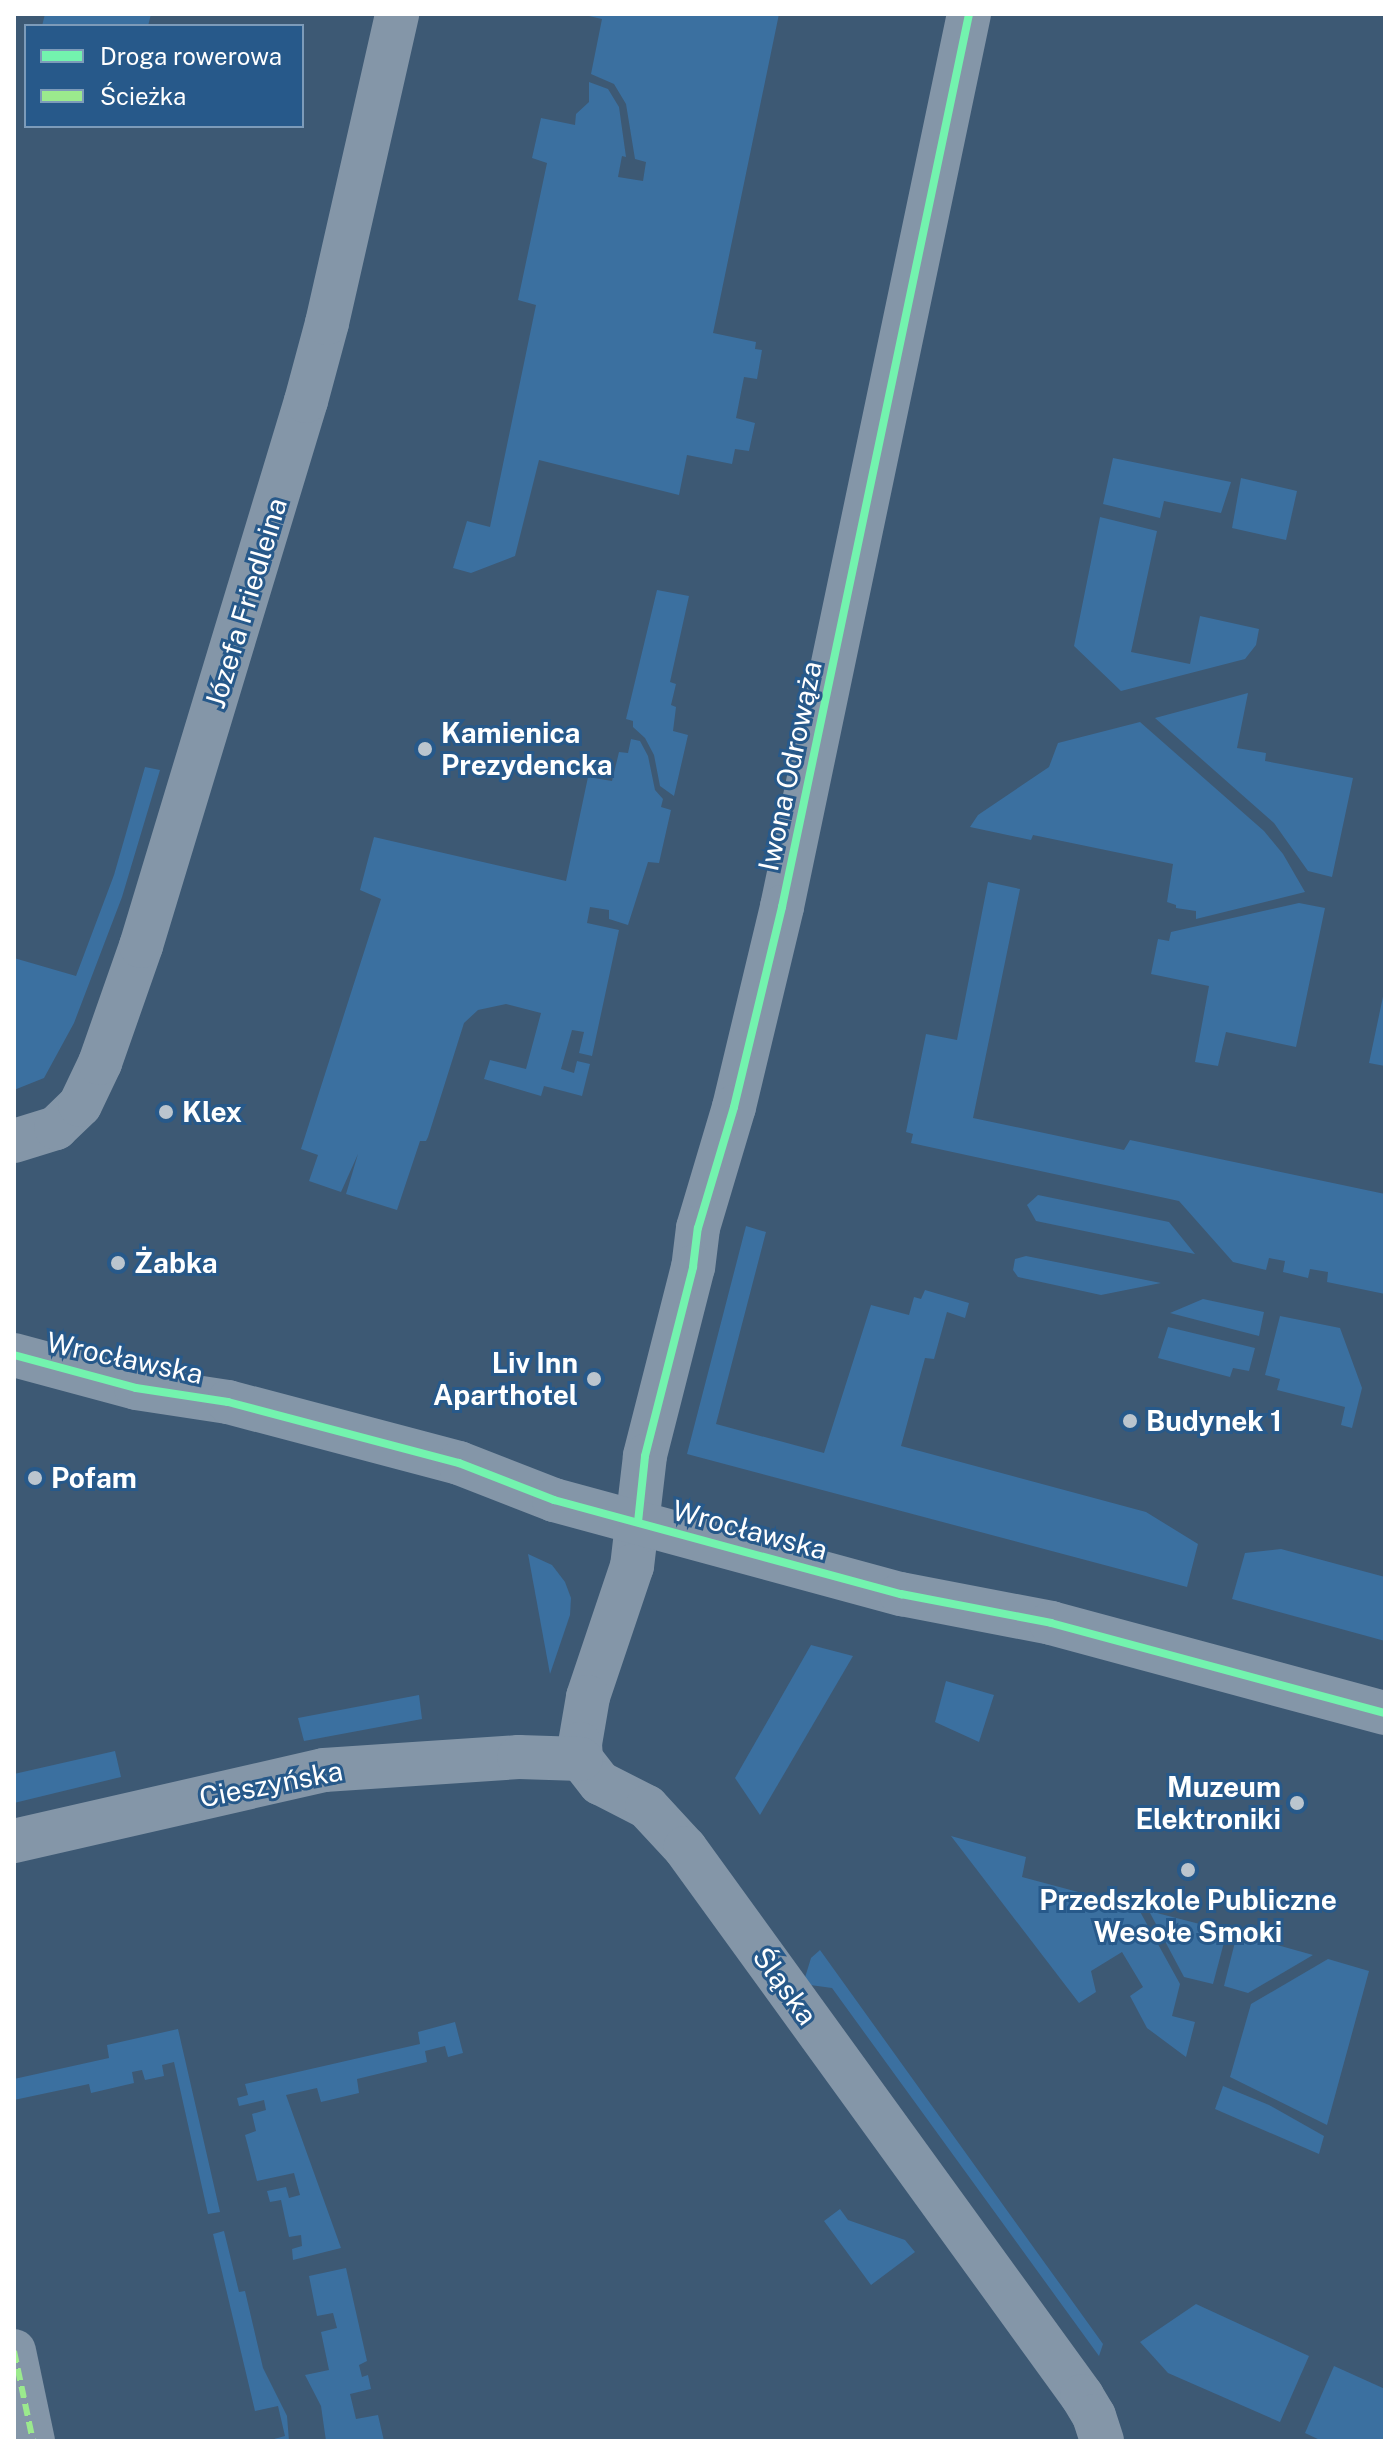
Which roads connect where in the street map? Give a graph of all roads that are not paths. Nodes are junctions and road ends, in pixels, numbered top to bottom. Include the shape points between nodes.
1 (397, 14) edge
2 (969, 14) edge
3 (14, 1141) edge
4 (14, 1355) edge
5 (638, 1522) junction
6 (1385, 1713) edge
7 (581, 1759) junction
8 (14, 1841) edge
9 (14, 2351) edge
10 (33, 2441) edge
11 (1102, 2441) edge

1 - 3 street, Józefa Friedleina via 306,401 141,946 80,1105 56,1128
2 - 5 street, Iwona Odrowąża via 789,877 734,1107 698,1228 645,1456
4 - 5 street, Wrocławska via 136,1388 228,1402 377,1440 459,1463 554,1500
5 - 6 street, Wrocławska via 901,1594 1051,1623
5 - 7 street via 632,1566 583,1714
7 - 8 street, Cieszyńska via 503,1758 324,1770
7 - 11 street, Śląska via 610,1791 647,1807 685,1848 1082,2396
9 - 10 street

